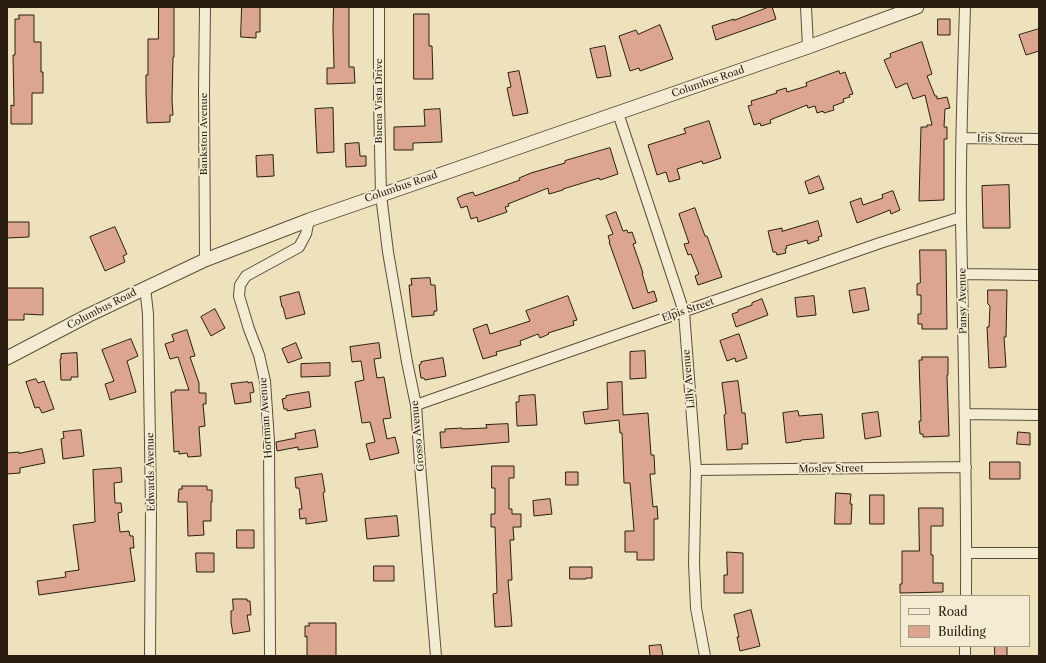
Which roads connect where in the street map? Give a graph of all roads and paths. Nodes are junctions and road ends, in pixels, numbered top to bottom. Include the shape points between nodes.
1 (205, 7) edge
2 (379, 7) edge
3 (806, 7) edge
4 (917, 7) edge
5 (965, 7) edge
6 (808, 47) junction
7 (618, 113) junction
8 (962, 138) junction
9 (1039, 139) edge
10 (381, 195) junction
11 (961, 217) junction
12 (309, 220) junction
13 (205, 260) junction
14 (962, 274) junction
15 (1039, 275) edge
16 (145, 287) junction
17 (684, 312) junction
18 (7, 358) edge
19 (416, 405) junction
20 (965, 414) junction
21 (1039, 415) edge
22 (966, 467) junction
23 (696, 470) junction
24 (966, 553) junction
25 (1039, 553) edge
26 (966, 595) edge
27 (150, 656) edge
28 (270, 656) edge
29 (436, 656) edge
30 (705, 656) edge

1 - 13 street, Bankston Avenue
2 - 10 street, Buena Vista Drive
3 - 6 street
4 - 6 street, Columbus Road
5 - 8 street, Pansy Avenue
6 - 7 street, Columbus Road
7 - 10 street, Columbus Road
7 - 17 street, Lilly Avenue
8 - 9 street, Iris Street
8 - 11 street, Pansy Avenue
10 - 12 street, Columbus Road
10 - 19 street, Grosso Avenue
11 - 14 street, Pansy Avenue
11 - 17 street, Elpis Street
12 - 13 street, Columbus Road
12 - 28 street, Hortman Avenue via 306,234 299,247 246,276 240,285 239,296 265,381 269,441
13 - 16 street, Columbus Road
14 - 15 street
14 - 20 street, Pansy Avenue
16 - 18 street, Columbus Road
16 - 27 street, Edwards Avenue via 148,314 151,509
17 - 19 street, Elpis Street
17 - 23 street, Lilly Avenue
19 - 29 street, Grosso Avenue
20 - 21 street
20 - 22 street, Pansy Avenue
22 - 23 street, Mosley Street
22 - 24 street, Pansy Avenue
23 - 30 street, Lilly Avenue via 696,608
24 - 25 street
24 - 26 street, Pansy Avenue

